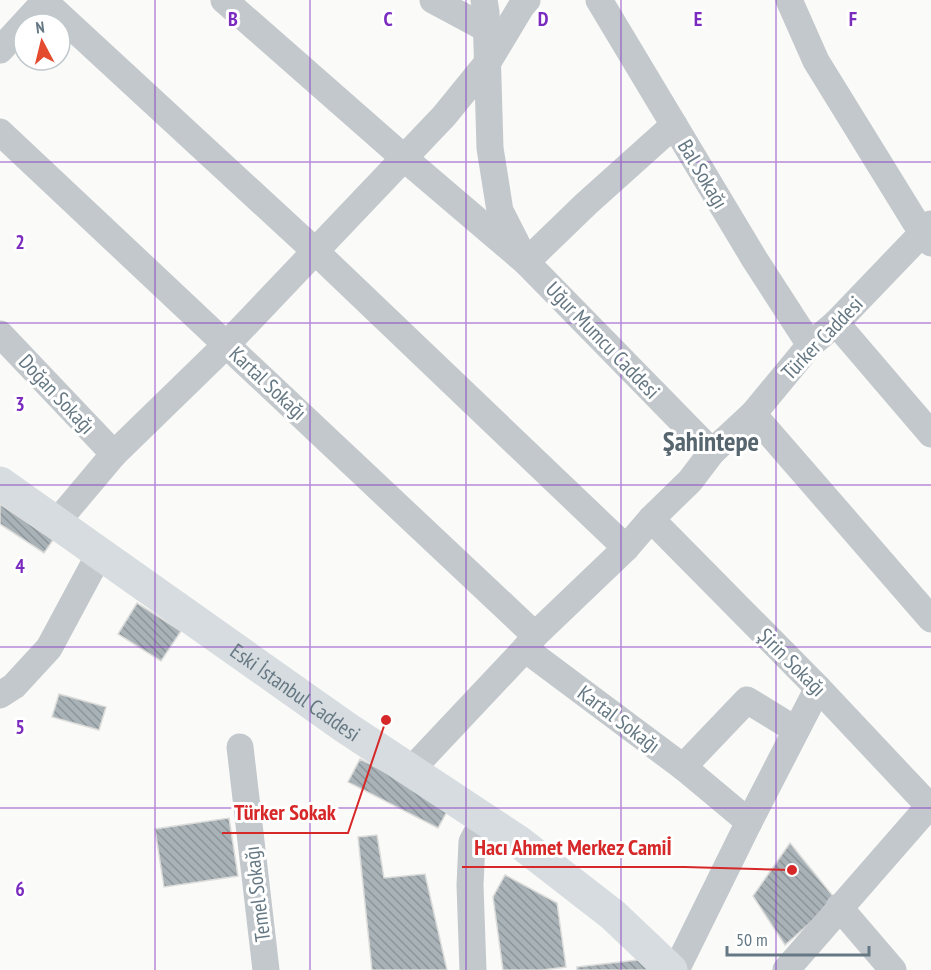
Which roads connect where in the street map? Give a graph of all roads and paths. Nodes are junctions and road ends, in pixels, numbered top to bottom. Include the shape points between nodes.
1 (45, 0) edge
2 (224, 0) edge
3 (433, 0) edge
4 (484, 0) edge
5 (527, 0) edge
6 (599, 0) edge
7 (789, 0) edge
8 (487, 29) junction
9 (0, 50) edge
10 (488, 62) junction
11 (674, 125) junction
12 (0, 132) edge
13 (404, 158) junction
14 (928, 234) edge
15 (315, 251) junction
16 (526, 262) junction
17 (836, 323) junction
18 (0, 334) edge
19 (226, 345) junction
20 (810, 345) junction
21 (753, 414) junction
22 (931, 434) edge
23 (712, 452) junction
24 (114, 454) junction
25 (0, 483) edge
26 (651, 519) junction
27 (56, 524) junction
28 (626, 548) junction
29 (100, 553) junction
30 (931, 619) edge
31 (530, 642) junction
32 (818, 688) junction
33 (0, 695) edge
34 (796, 730) junction
35 (240, 747) dead end
36 (683, 767) junction
37 (411, 770) junction
38 (931, 806) edge
39 (484, 819) junction
40 (749, 822) junction
41 (839, 907) junction
42 (266, 970) edge
43 (472, 970) edge
44 (674, 970) edge
45 (786, 970) edge
46 (893, 970) edge

1 - 9 street
1 - 15 street
2 - 13 street
3 - 8 street
4 - 8 street, Uğur Mumcu Caddesi
5 - 10 street
6 - 11 street, Bal Sokağı
7 - 14 street via 816,62
8 - 10 street, Uğur Mumcu Caddesi
10 - 13 street
10 - 16 street, Uğur Mumcu Caddesi via 490,148 500,211
11 - 16 street
11 - 20 street, Bal Sokağı
12 - 19 street, Kartal Sokağı
13 - 15 street
13 - 16 street
14 - 17 street, Türker Caddesi
15 - 19 street
15 - 28 street
16 - 23 street, Uğur Mumcu Caddesi
17 - 20 street, Türker Caddesi
17 - 22 street
18 - 24 street, Doğan Sokağı
19 - 24 street
19 - 31 street, Kartal Sokağı
20 - 21 street, Türker Caddesi
21 - 23 street, Türker Caddesi
21 - 30 street
23 - 26 street via 690,481
24 - 27 street
25 - 27 main road, Eski İstanbul Caddesi
26 - 28 street
26 - 32 street, Şirin Sokağı
27 - 29 main road, Eski İstanbul Caddesi
28 - 31 street
29 - 33 street via 49,648 14,686
29 - 37 main road, Eski İstanbul Caddesi
31 - 36 street, Kartal Sokağı
31 - 37 street
32 - 34 street
32 - 38 street, Şirin Sokağı
34 - 36 street via 747,700
34 - 40 street
35 - 42 street, Temel Sokağı
36 - 40 street, Kartal Sokağı
37 - 39 main road, Eski İstanbul Caddesi
38 - 41 street
39 - 43 street via 472,842
39 - 44 main road, Eski İstanbul Caddesi via 613,915
40 - 44 street
41 - 45 street
41 - 46 street

